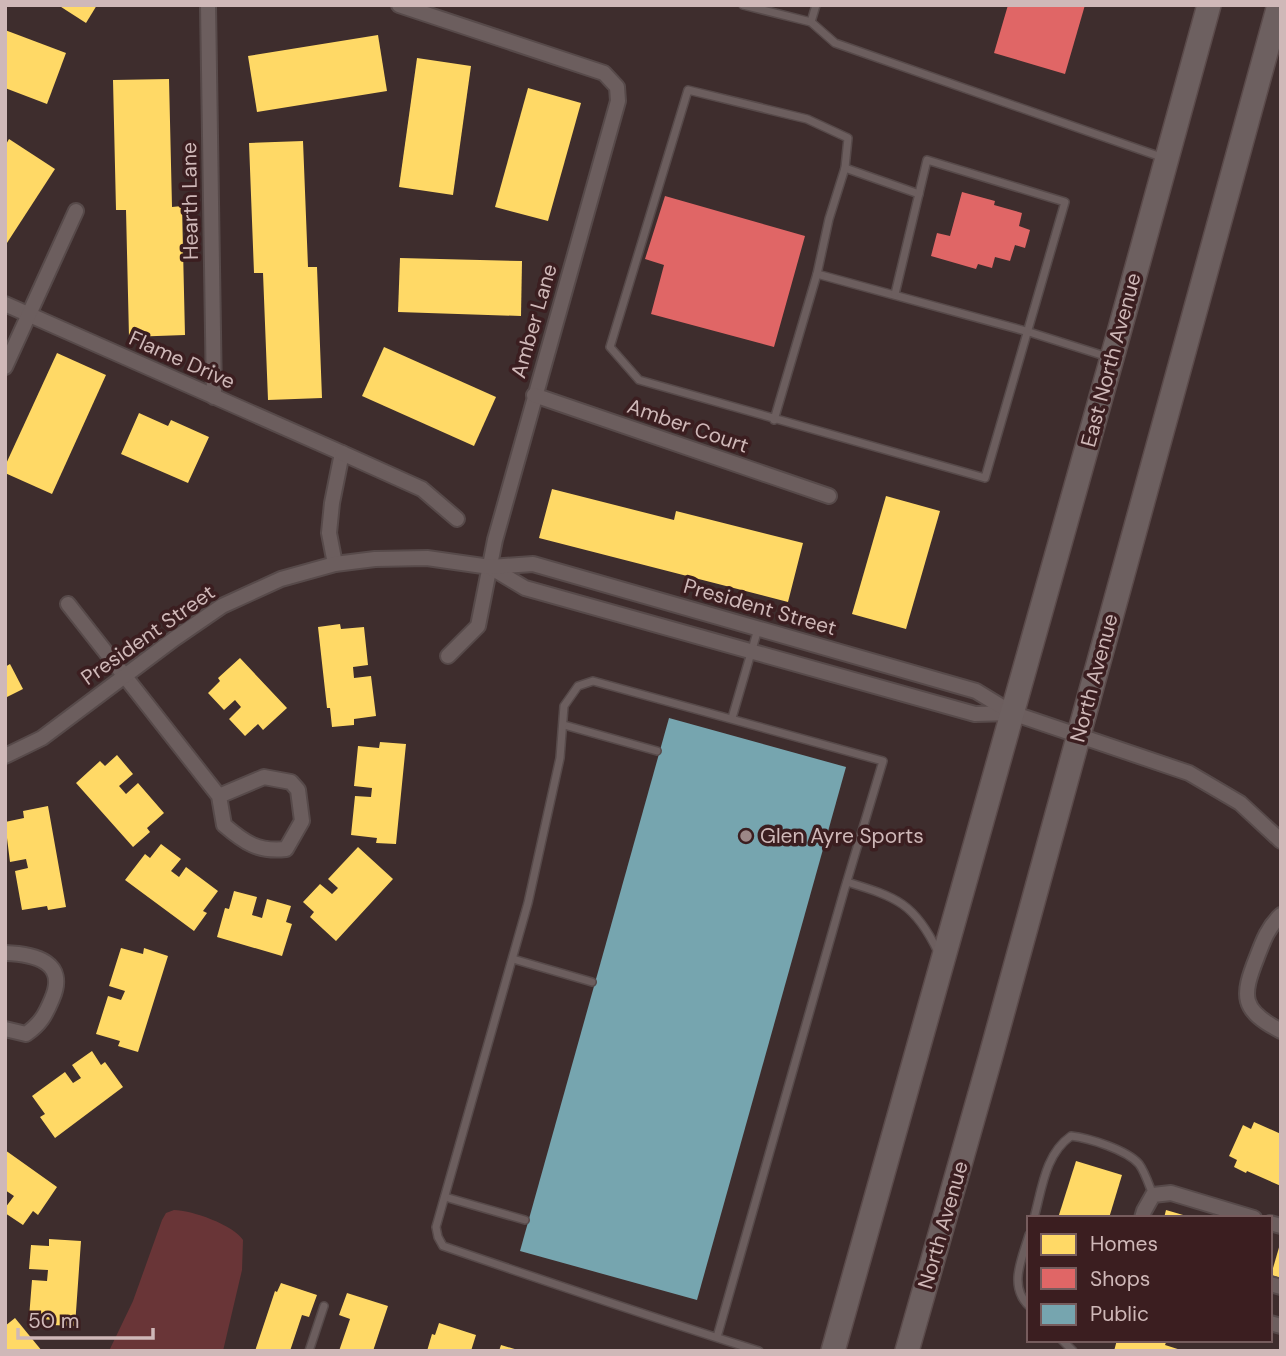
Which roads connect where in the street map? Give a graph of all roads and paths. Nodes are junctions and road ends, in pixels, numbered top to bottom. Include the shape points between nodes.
1 (208, 5) edge
2 (400, 5) edge
3 (743, 5) edge
4 (816, 5) edge
5 (1209, 5) edge
6 (1279, 5) edge
7 (811, 22) junction
8 (1166, 159) junction
9 (845, 168) junction
10 (919, 194) junction
11 (76, 211) dead end
12 (817, 274) junction
13 (895, 294) junction
14 (5, 304) edge
15 (29, 314) junction
16 (1029, 332) junction
17 (1112, 358) junction
18 (5, 367) edge
19 (534, 395) junction
20 (214, 397) junction
21 (774, 420) junction
22 (342, 453) junction
23 (829, 496) dead end
24 (457, 519) dead end
25 (335, 564) junction
26 (490, 568) junction
27 (68, 604) dead end
28 (758, 629) junction
29 (752, 652) junction
30 (448, 656) dead end
31 (126, 675) junction
32 (1012, 713) junction
33 (732, 718) junction
34 (564, 724) junction
35 (1078, 735) junction
36 (657, 751) dead end
37 (5, 756) edge
38 (219, 796) junction
39 (1281, 841) edge
40 (847, 881) junction
41 (1281, 915) edge
42 (5, 953) edge
43 (513, 958) junction
44 (942, 962) junction
45 (592, 982) dead end
46 (5, 1029) edge
47 (1281, 1031) edge
48 (1153, 1195) junction
49 (445, 1196) junction
50 (1035, 1216) edge
51 (1142, 1216) edge
52 (1247, 1216) edge
53 (525, 1220) dead end
54 (1027, 1243) edge
55 (1027, 1304) edge
56 (324, 1306) dead end
57 (716, 1337) junction
58 (309, 1351) edge
59 (759, 1351) edge
60 (833, 1351) edge
61 (907, 1351) edge

1 - 20 street, Hearth Lane
2 - 19 street, Amber Lane via 604,73 617,87 618,101
3 - 7 lane
4 - 7 lane
5 - 8 main road, East North Avenue
6 - 35 main road, North Avenue
7 - 8 lane via 835,43
8 - 17 main road, East North Avenue
9 - 10 lane
9 - 12 lane
9 - 21 lane via 848,138 807,119 688,90 610,346 639,380
10 - 13 lane
10 - 16 lane via 927,160 1065,202
11 - 15 street
12 - 13 lane
12 - 21 lane
13 - 16 lane
14 - 15 street, Flame Drive
15 - 18 street
15 - 20 street, Flame Drive
16 - 17 lane
16 - 21 lane via 985,478
17 - 32 main road, East North Avenue
19 - 23 street, Amber Court
19 - 26 street, Amber Lane
20 - 22 street, Flame Drive
22 - 24 street, Flame Drive via 422,489
22 - 25 street via 329,533
25 - 26 street, President Street via 427,558
25 - 31 street, President Street via 281,579 222,606
26 - 28 street, President Street via 533,564
26 - 29 street, President Street via 526,588
26 - 30 street, Amber Lane via 478,626
27 - 31 street
28 - 29 lane
28 - 32 street, President Street via 976,691
29 - 32 street, President Street via 975,714
29 - 33 lane
31 - 37 street, President Street via 42,738
31 - 38 street
32 - 35 street, President Street
32 - 44 main road
33 - 34 lane via 593,681 578,687 564,706
33 - 40 lane via 883,761
34 - 36 lane
34 - 43 lane via 561,758
35 - 39 street, President Street via 1189,772 1240,803
35 - 61 main road, North Avenue
38 - 38 street via 264,777 291,782 298,790 302,821 286,849 270,850 245,842 224,825
40 - 44 lane via 908,907
40 - 57 lane
41 - 47 street via 1266,932 1247,981 1247,1000 1258,1019
42 - 46 street via 28,954 50,965 57,978 42,1022 26,1034
43 - 45 lane
43 - 49 lane
44 - 60 main road
48 - 50 lane via 1140,1165 1131,1157 1071,1136 1052,1156
48 - 51 street
48 - 52 street via 1171,1193
49 - 53 lane
49 - 57 lane via 436,1227 443,1246
54 - 55 lane via 1017,1283
56 - 58 lane
57 - 59 lane

